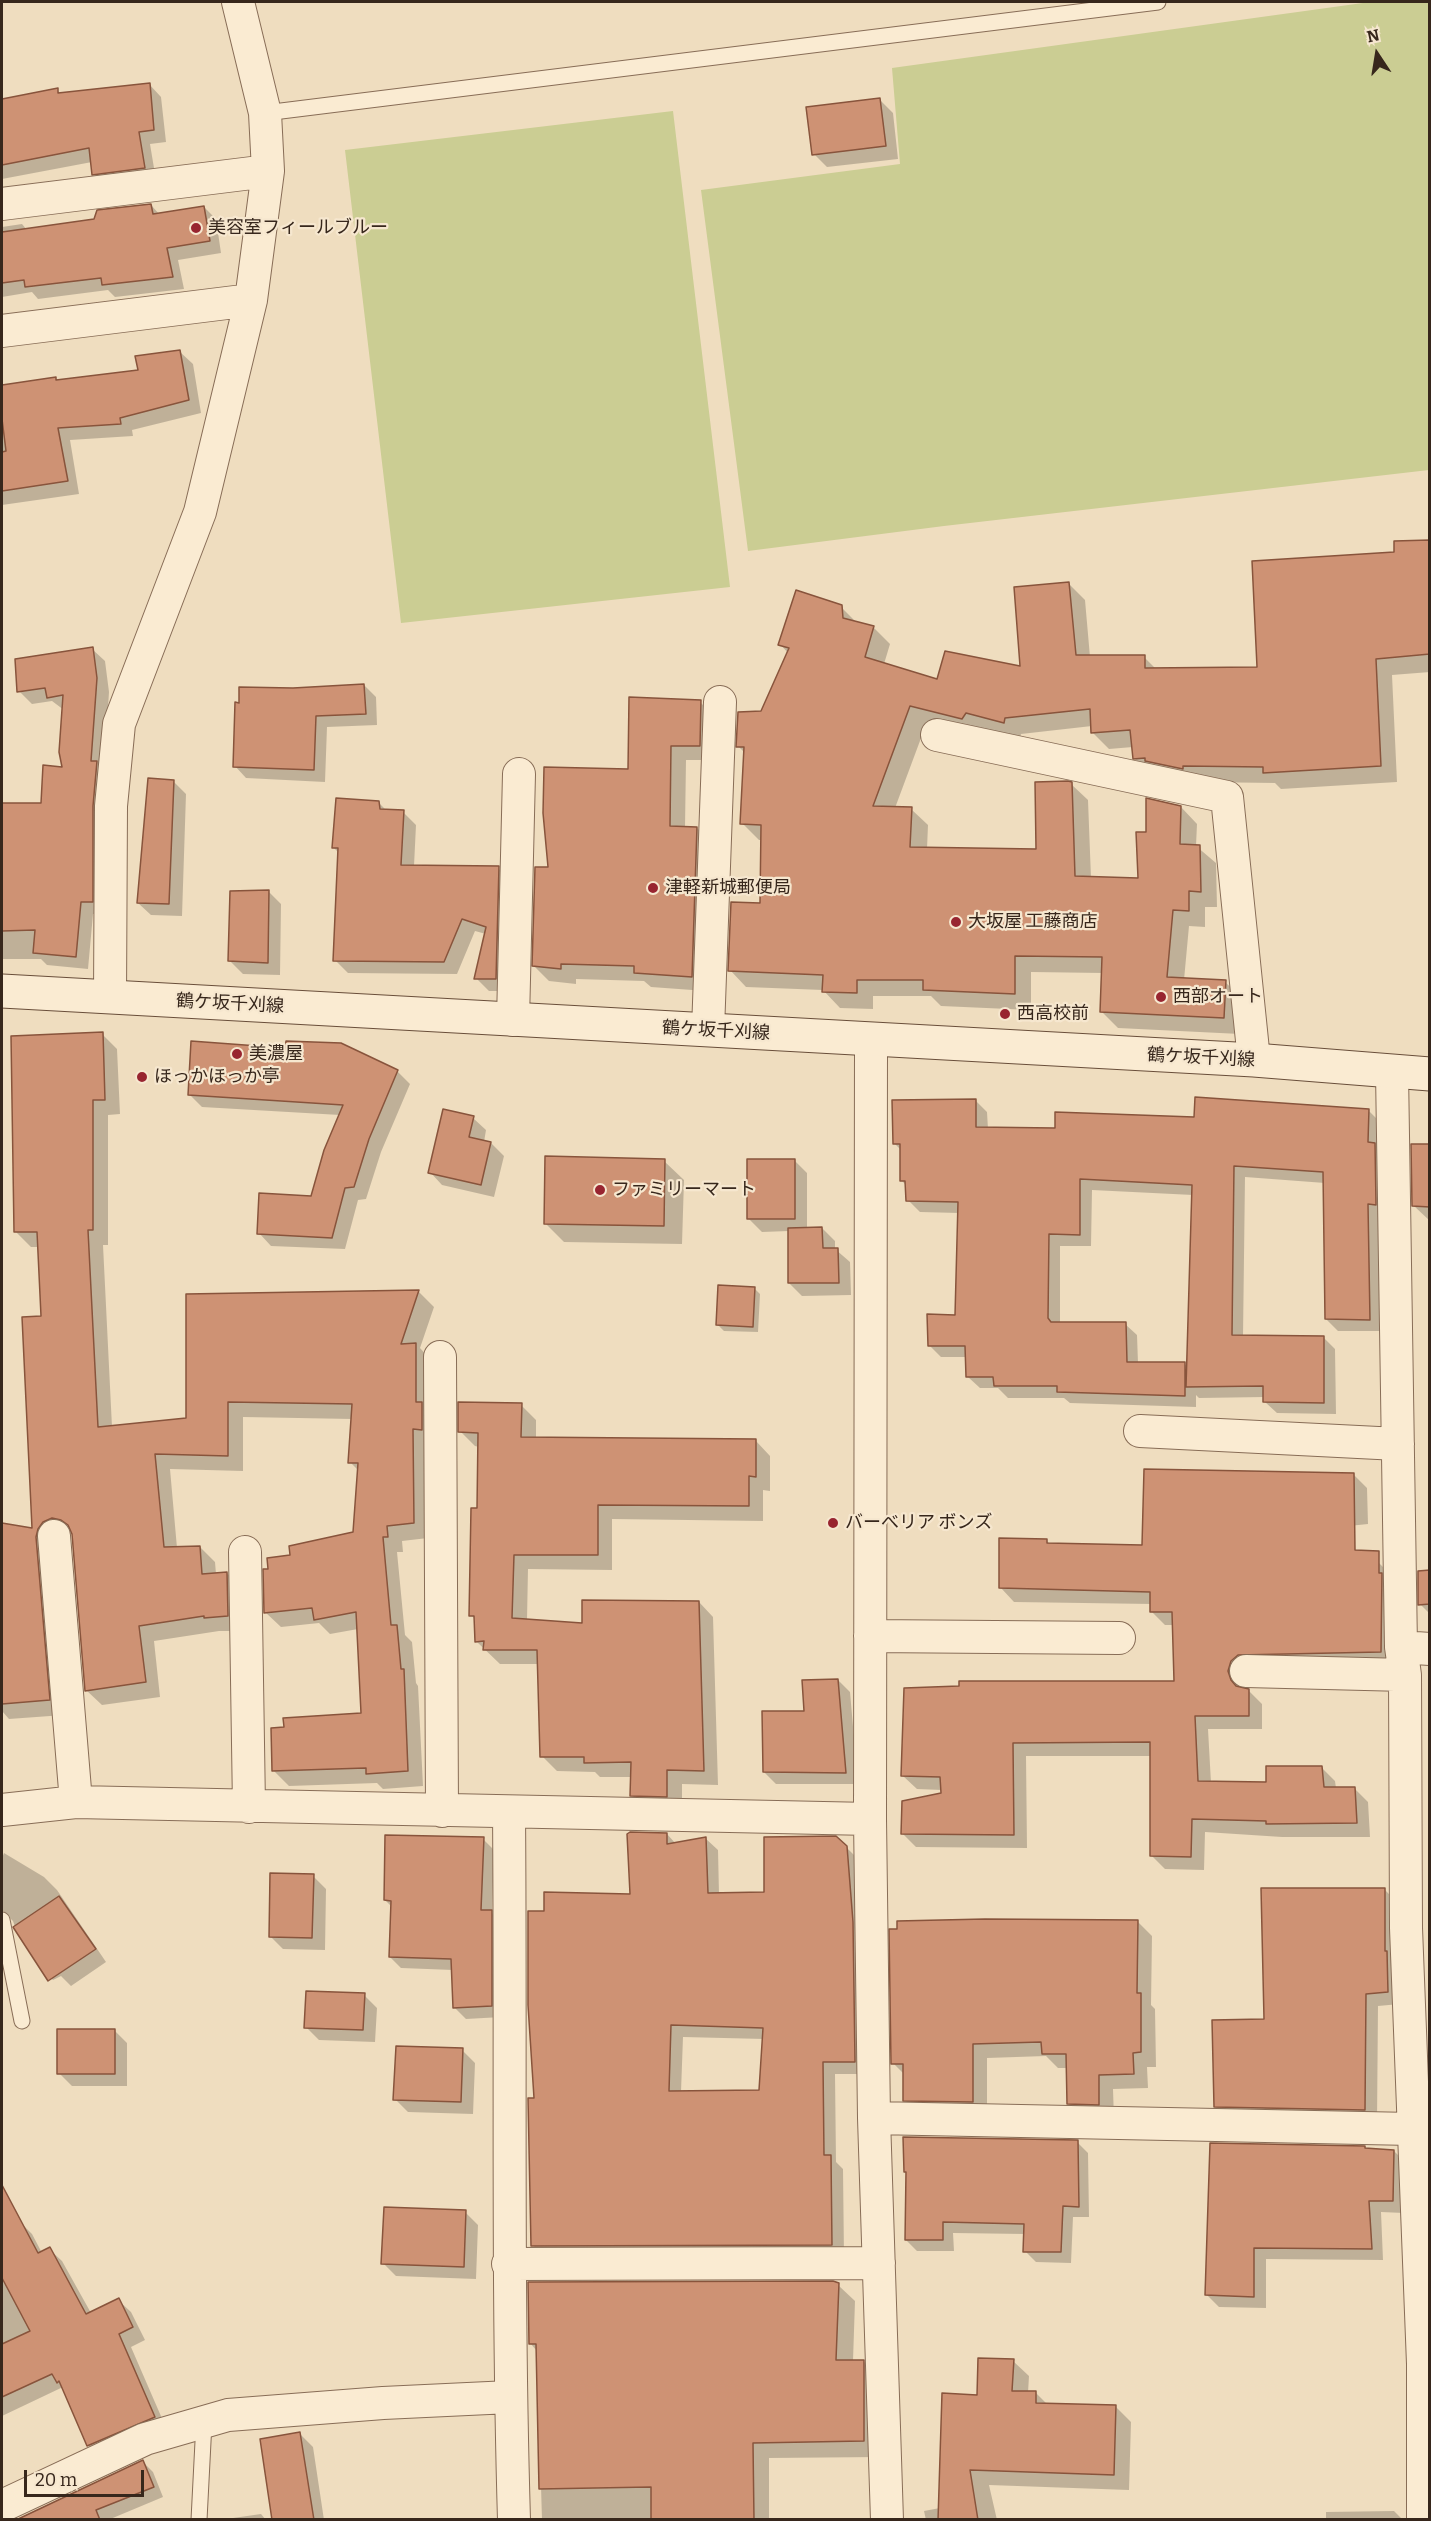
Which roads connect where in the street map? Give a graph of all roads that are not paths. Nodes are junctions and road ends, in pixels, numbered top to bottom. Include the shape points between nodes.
1 (238, 2) edge
2 (1158, 2) edge
3 (265, 113) junction
4 (268, 171) junction
5 (2, 204) edge
6 (251, 300) junction
7 (2, 331) edge
8 (720, 702) dead end
9 (937, 735) dead end
10 (519, 774) dead end
11 (2, 991) edge
12 (110, 998) junction
13 (513, 1020) junction
14 (708, 1030) junction
15 (871, 1040) junction
16 (1254, 1060) junction
17 (1392, 1072) junction
18 (1430, 1074) edge
19 (440, 1357) dead end
20 (1140, 1431) dead end
21 (1398, 1444) junction
22 (54, 1536) dead end
23 (245, 1552) dead end
24 (870, 1636) junction
25 (1119, 1638) dead end
26 (1412, 1657) edge
27 (1246, 1671) dead end
28 (76, 1802) junction
29 (249, 1807) junction
30 (2, 1810) edge
31 (442, 1811) junction
32 (509, 1812) junction
33 (870, 1819) junction
34 (2, 1920) edge
35 (1418, 1928) edge
36 (22, 2021) dead end
37 (873, 2118) junction
38 (1412, 2129) junction
39 (879, 2263) junction
40 (508, 2264) junction
41 (1426, 2364) edge
42 (510, 2397) junction
43 (204, 2422) junction
44 (2, 2506) edge
45 (199, 2520) edge
46 (514, 2520) edge
47 (887, 2520) edge
48 (1423, 2520) edge

1 - 3 street
2 - 3 lane
3 - 4 street
4 - 5 street
4 - 6 street
6 - 7 street
6 - 12 street via 200,512 119,724 111,806
8 - 14 street
9 - 16 street via 1227,797
10 - 13 street
11 - 12 main road, 鶴ケ坂千刈線
12 - 13 main road, 鶴ケ坂千刈線
13 - 14 main road, 鶴ケ坂千刈線
14 - 15 main road, 鶴ケ坂千刈線
15 - 16 main road, 鶴ケ坂千刈線
15 - 24 street
16 - 17 main road, 鶴ケ坂千刈線
17 - 18 main road, 鶴ケ坂千刈線
17 - 21 street
19 - 31 street
20 - 21 street
21 - 26 street
22 - 28 street
23 - 29 street
24 - 25 street
24 - 33 street
26 - 27 street
26 - 35 street
28 - 29 street
28 - 30 street
29 - 31 street
31 - 32 street
32 - 33 street
32 - 40 street
33 - 37 street
34 - 36 lane
35 - 38 street
37 - 38 street
37 - 39 street
38 - 41 street
39 - 40 street
39 - 47 street
40 - 42 street
41 - 48 street
42 - 43 street via 228,2415
42 - 46 street
43 - 44 street via 144,2439
43 - 45 lane

